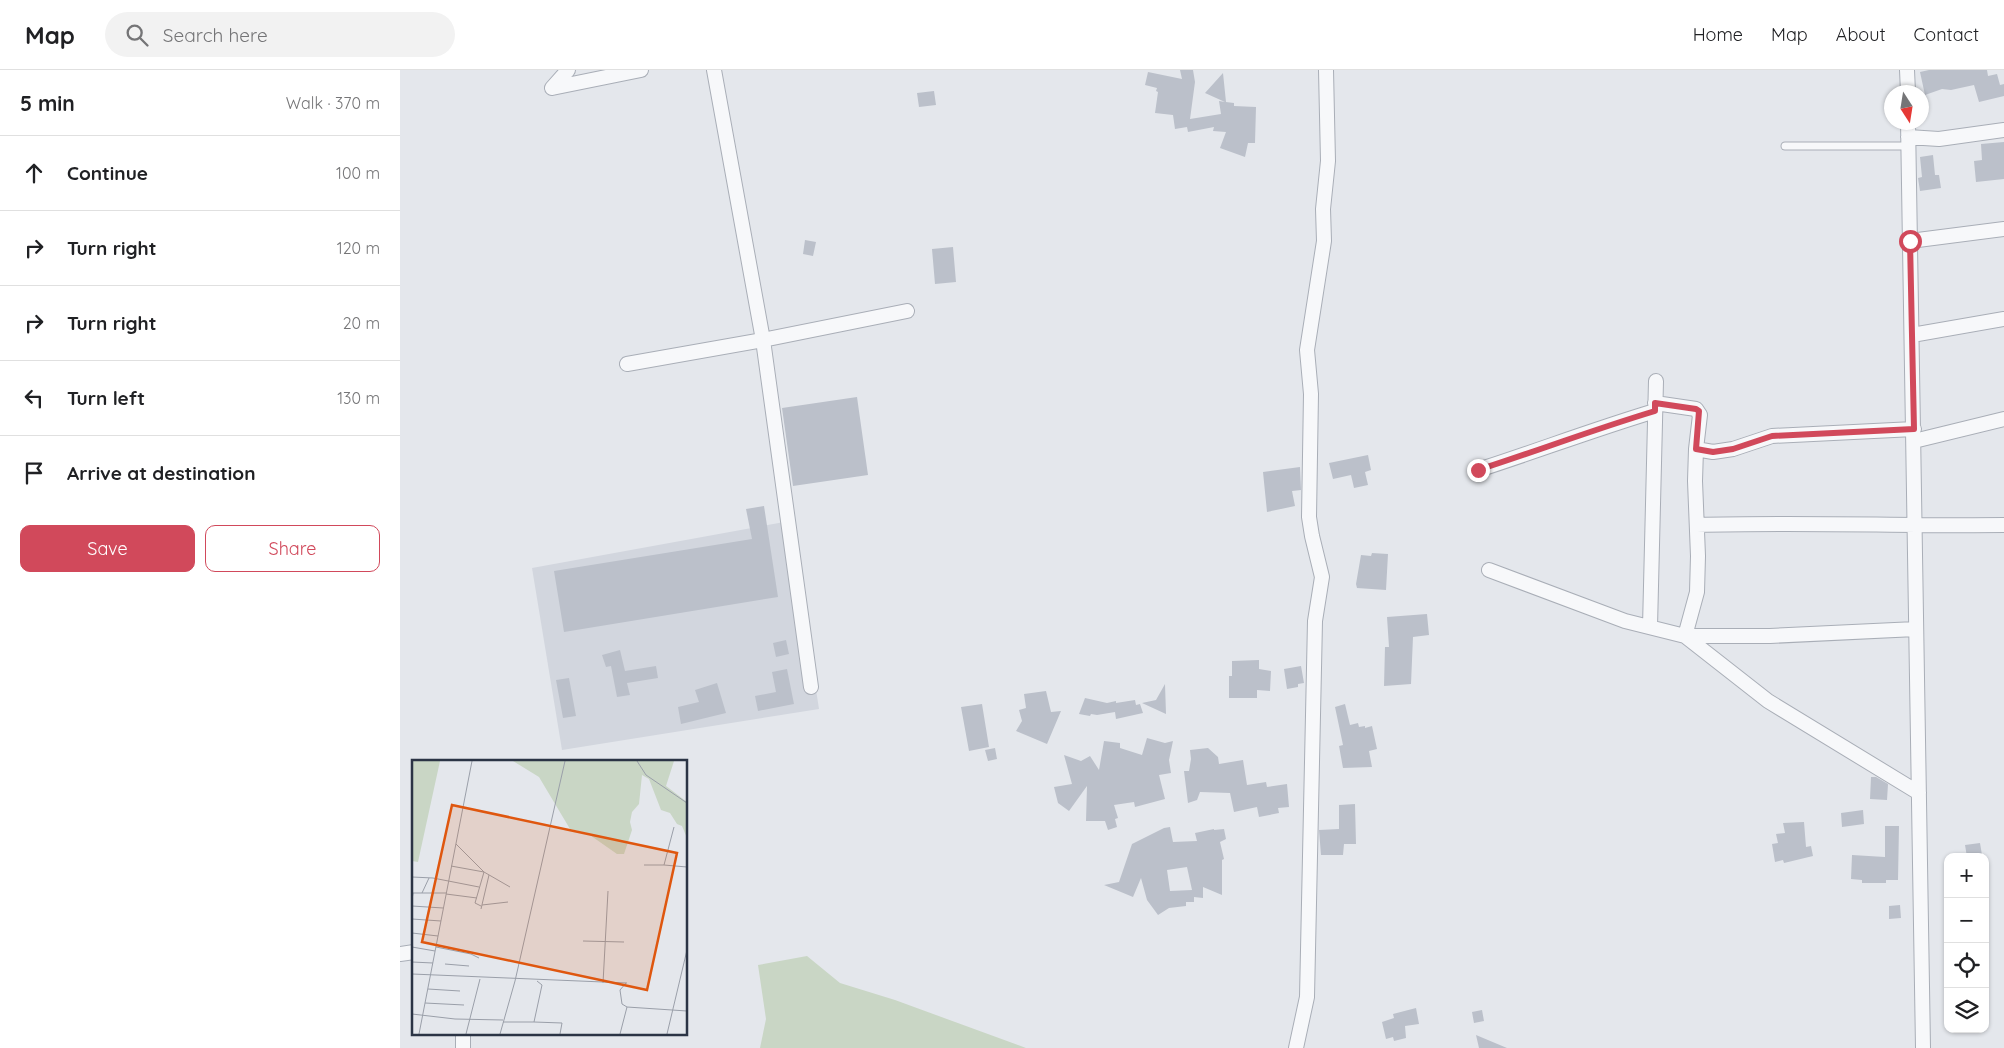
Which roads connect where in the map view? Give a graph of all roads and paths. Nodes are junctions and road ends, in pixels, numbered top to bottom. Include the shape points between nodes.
1 (568, 70) edge
2 (641, 70) edge
3 (714, 70) edge
4 (1326, 70) edge
5 (1907, 70) edge
6 (1908, 85) edge
7 (1908, 130) edge
8 (2004, 130) edge
9 (1908, 142) junction
10 (1785, 146) dead end
11 (2004, 228) edge
12 (1910, 241) junction
13 (908, 311) dead end
14 (2004, 319) edge
15 (1912, 335) junction
16 (763, 340) junction
17 (627, 364) dead end
18 (1656, 380) dead end
19 (1655, 407) junction
20 (2004, 419) edge
21 (1914, 435) junction
22 (1696, 449) junction
23 (1478, 470) dead end
24 (1697, 525) junction
25 (2004, 525) edge
26 (1915, 526) junction
27 (1489, 570) dead end
28 (1650, 627) junction
29 (1916, 629) junction
30 (1685, 636) junction
31 (811, 687) dead end
32 (1919, 793) junction
33 (1296, 1048) edge
34 (1924, 1048) edge

1 - 2 street via 552,88
3 - 16 street
4 - 33 street via 1328,162 1323,209 1324,241 1307,350 1311,394 1309,518 1322,577 1315,621 1307,997
5 - 6 street
7 - 9 street
8 - 9 street
9 - 10 lane
9 - 12 street
11 - 12 street
12 - 15 street
13 - 16 street
14 - 15 street
15 - 21 street
16 - 17 street
16 - 31 street
18 - 19 street
19 - 22 street via 1699,411
19 - 23 street via 1554,446
19 - 28 street
20 - 21 street
21 - 22 street via 1772,436 1733,449 1713,452
21 - 26 street
22 - 24 street
24 - 26 street
24 - 30 street via 1697,592
25 - 26 street
26 - 29 street
27 - 28 street via 1625,621
28 - 30 street
29 - 30 street via 1770,636
29 - 32 street
30 - 32 street via 1768,701
32 - 34 street

